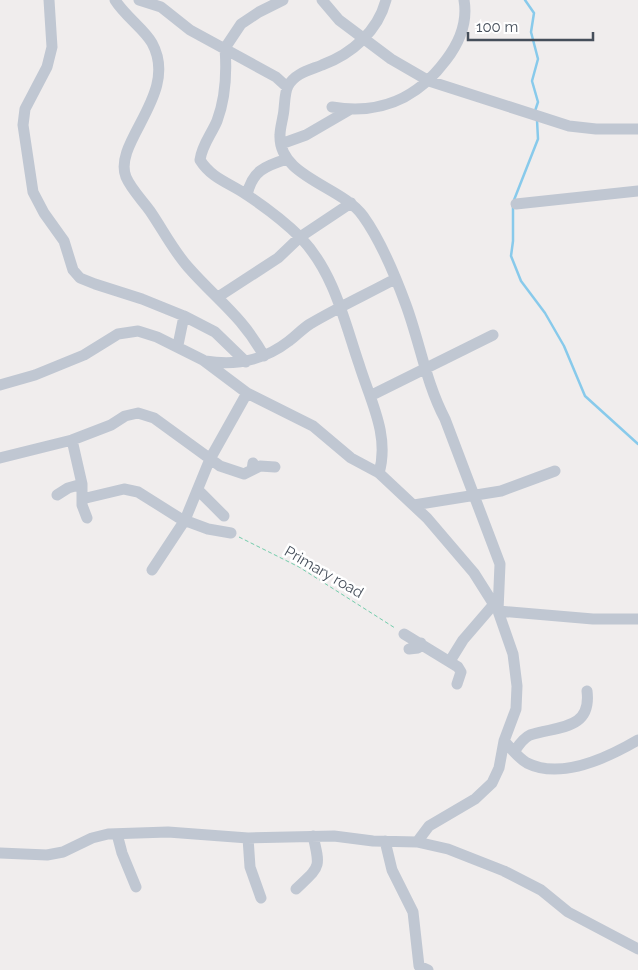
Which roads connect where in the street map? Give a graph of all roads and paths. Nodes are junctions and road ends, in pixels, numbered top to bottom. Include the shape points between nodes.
1 (49, 0) edge
2 (115, 0) edge
3 (139, 0) edge
4 (282, 0) edge
5 (322, 0) edge
6 (386, 0) edge
7 (464, 0) edge
8 (163, 3) edge
9 (365, 38) junction
10 (224, 48) junction
11 (429, 81) junction
12 (287, 87) junction
13 (332, 107) dead end
14 (349, 110) junction
15 (638, 128) edge
16 (281, 144) junction
17 (287, 159) junction
18 (638, 191) edge
19 (247, 195) junction
20 (351, 203) junction
21 (516, 204) dead end
22 (300, 237) junction
23 (395, 278) junction
24 (218, 297) junction
25 (342, 308) junction
26 (184, 316) junction
27 (493, 335) dead end
28 (178, 346) junction
29 (264, 356) junction
30 (203, 360) junction
31 (246, 362) junction
32 (425, 371) junction
33 (0, 385) edge
34 (247, 393) junction
35 (372, 395) junction
36 (72, 440) junction
37 (0, 458) edge
38 (210, 459) junction
39 (275, 467) dead end
40 (555, 471) dead end
41 (379, 473) junction
42 (82, 484) junction
43 (199, 491) junction
44 (57, 495) dead end
45 (475, 496) junction
46 (82, 499) junction
47 (414, 505) junction
48 (224, 516) dead end
49 (87, 518) dead end
50 (185, 520) junction
51 (231, 533) joint
52 (152, 570) dead end
53 (496, 608) junction
54 (638, 619) edge
55 (404, 634) joint
56 (421, 643) junction
57 (409, 649) dead end
58 (442, 661) junction
59 (457, 684) dead end
60 (586, 691) dead end
61 (638, 740) edge
62 (504, 741) junction
63 (514, 752) junction
64 (118, 834) junction
65 (313, 836) junction
66 (248, 838) junction
67 (385, 841) junction
68 (417, 842) junction
69 (0, 853) edge
70 (136, 886) dead end
71 (296, 889) dead end
72 (260, 898) dead end
73 (638, 949) edge
74 (428, 970) edge

1 - 26 street via 52,47 47,66 25,109 23,125 33,192 64,241 73,270 80,278
2 - 24 street via 123,13 152,42 158,64 151,105 126,149 122,166 126,179 173,248
3 - 8 street
4 - 10 street via 241,24
5 - 9 street via 339,20
6 - 9 street via 377,24
7 - 11 street via 464,25 455,47
8 - 10 street via 190,30
9 - 11 street via 391,59
9 - 12 street via 341,56 306,70
10 - 12 street via 276,76
10 - 19 street via 227,74 224,95 216,122 201,149 200,160 206,170 219,180
11 - 14 street via 398,101
11 - 15 street via 569,126
12 - 16 street
13 - 14 street
14 - 16 street via 306,135
16 - 17 street
17 - 19 street via 256,173
17 - 20 street via 311,181 331,189
18 - 21 street
19 - 22 street
20 - 22 street
20 - 23 street via 363,215
22 - 24 street via 278,258
22 - 25 street via 321,262
23 - 25 street
23 - 32 street
24 - 29 street via 250,332
25 - 29 street via 308,325
25 - 35 street via 359,366
26 - 28 street
26 - 31 street via 215,332
27 - 32 street
28 - 30 street
28 - 33 street via 138,331 118,334 84,355
29 - 31 street
30 - 31 street via 225,364
30 - 34 street
32 - 35 street
32 - 45 street
34 - 38 street
34 - 41 street via 313,426 351,458
35 - 41 street via 382,440
36 - 37 street
36 - 38 street via 111,425 124,416 138,413 154,418
36 - 42 street
38 - 39 street via 244,474 252,466
38 - 43 street
40 - 45 street via 516,486
41 - 47 street
42 - 44 street
42 - 46 street
43 - 48 street
43 - 50 street
45 - 47 street
45 - 53 street via 500,564
46 - 49 street
46 - 50 street via 124,490 138,492
47 - 53 street via 474,573
50 - 51 street
50 - 52 street
51 - 55 path, Primary road via 300,567
53 - 54 street via 593,619
53 - 58 street
53 - 62 street via 512,654 517,686 516,709
55 - 56 street
56 - 57 street via 418,648
56 - 58 street
58 - 59 street via 458,667 461,672
60 - 63 street via 586,704 578,720 530,735
61 - 63 street via 588,764 568,767 544,768 527,762
62 - 63 street
62 - 68 street via 492,784 475,799 429,826
64 - 66 street via 168,832
64 - 69 street via 92,838 63,852 47,855
64 - 70 street
65 - 66 street
65 - 67 street
65 - 71 street via 318,868
66 - 72 street via 250,867
67 - 68 street
67 - 74 street via 392,870 412,912 420,966
68 - 73 street via 448,848 504,871 542,890 568,912

